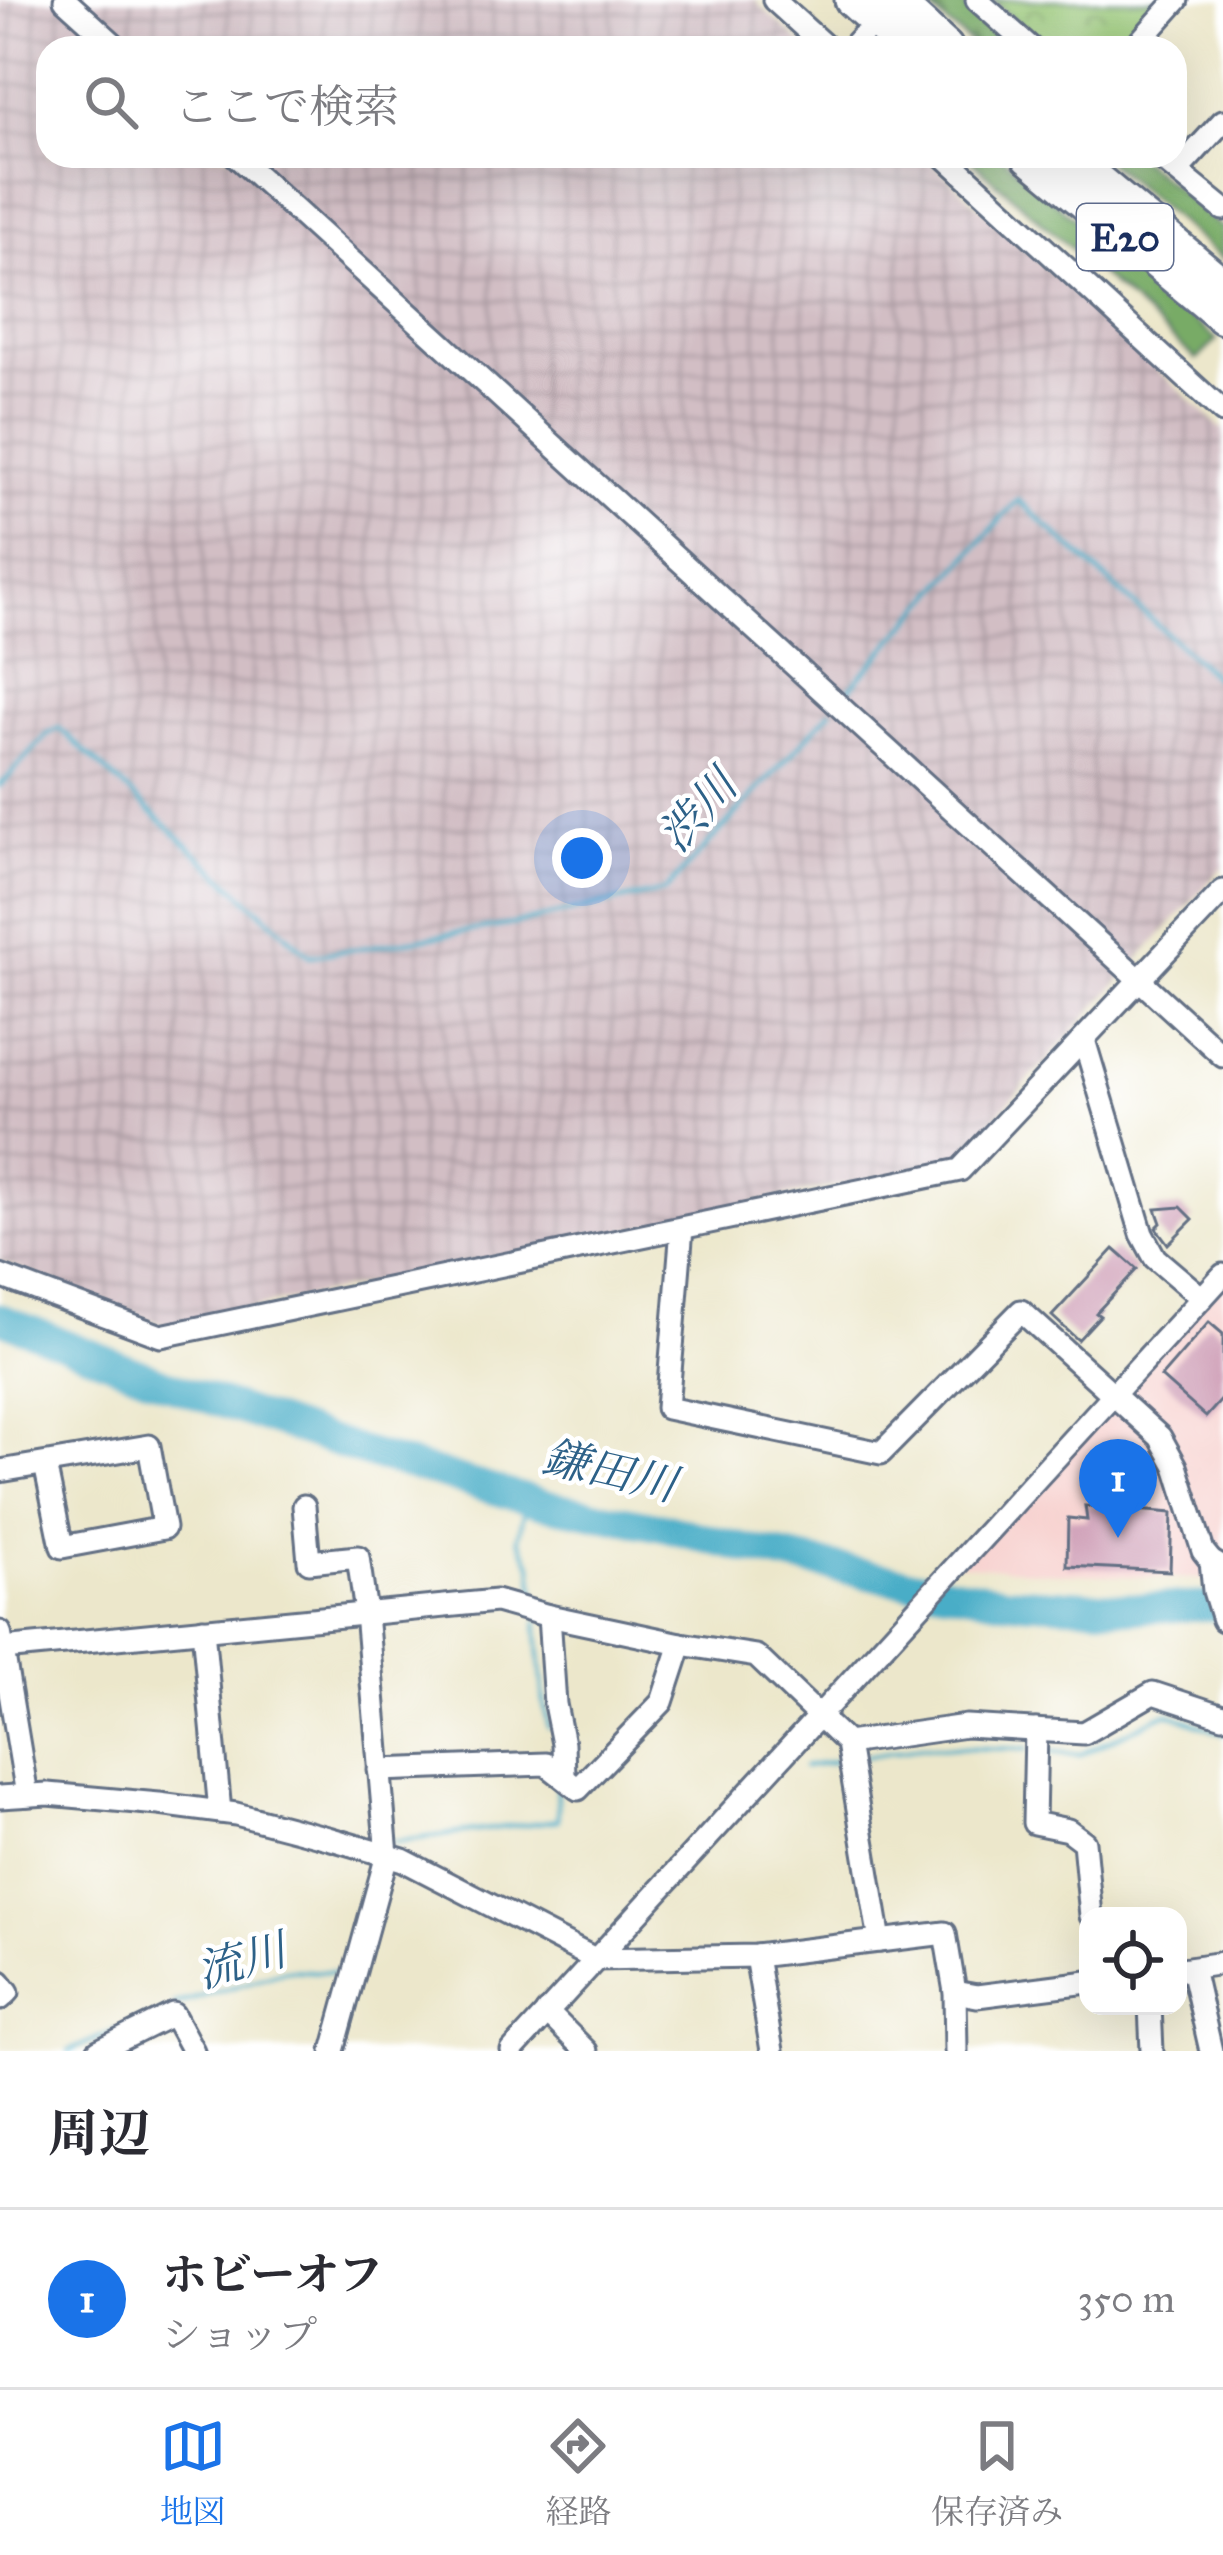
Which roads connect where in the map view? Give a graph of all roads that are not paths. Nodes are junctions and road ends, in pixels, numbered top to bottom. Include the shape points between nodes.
1 (65, 0) edge
2 (774, 0) edge
3 (852, 0) edge
4 (893, 0) edge
5 (977, 0) edge
6 (1177, 0) edge
7 (105, 36) edge
8 (814, 36) edge
9 (892, 36) edge
10 (933, 36) edge
11 (1017, 36) edge
12 (1145, 36) edge
13 (1223, 121) edge
14 (1187, 160) edge
15 (249, 168) edge
16 (958, 168) edge
17 (1043, 168) edge
18 (1082, 168) edge
19 (1173, 168) edge
20 (1180, 168) edge
21 (1177, 171) junction
22 (1223, 209) edge
23 (1223, 285) edge
24 (1223, 317) edge
25 (1219, 398) edge
26 (1223, 892) edge
27 (1140, 981) junction
28 (1084, 1040) junction
29 (1223, 1057) edge
30 (682, 1228) junction
31 (1223, 1275) edge
32 (0, 1276) edge
33 (1202, 1298) junction
34 (1114, 1394) junction
35 (45, 1463) junction
36 (0, 1471) edge
37 (304, 1506) dead end
38 (1217, 1564) edge
39 (366, 1612) junction
40 (549, 1616) junction
41 (1223, 1620) edge
42 (203, 1629) junction
43 (1, 1640) edge
44 (681, 1644) junction
45 (818, 1716) junction
46 (1223, 1716) edge
47 (1036, 1730) junction
48 (847, 1743) junction
49 (379, 1771) junction
50 (563, 1775) junction
51 (27, 1795) junction
52 (0, 1797) edge
53 (220, 1812) junction
54 (387, 1855) junction
55 (1089, 1907) edge
56 (880, 1941) junction
57 (756, 1956) junction
58 (596, 1959) junction
59 (1223, 1963) edge
60 (1187, 1969) edge
61 (1187, 1976) edge
62 (0, 1982) edge
63 (1079, 1983) edge
64 (955, 1991) junction
65 (0, 2000) edge
66 (547, 2012) junction
67 (1150, 2015) edge
68 (98, 2051) edge
69 (193, 2051) edge
70 (333, 2051) edge
71 (512, 2051) edge
72 (586, 2051) edge
73 (772, 2051) edge
74 (956, 2051) edge
75 (1152, 2051) edge
76 (1210, 2051) edge

1 - 7 street
2 - 8 street
3 - 9 highway
4 - 10 highway
5 - 11 street
6 - 12 street
13 - 14 street
15 - 27 street
16 - 25 street
17 - 24 highway, E20
18 - 23 highway, E20
19 - 21 street
20 - 21 street
21 - 22 street
26 - 27 street
27 - 28 street
27 - 29 street
28 - 30 street via 960,1170
28 - 33 street via 1142,1234 1155,1258
30 - 32 street via 161,1336
30 - 34 street via 667,1408 881,1453 1021,1311
31 - 33 street
33 - 34 street
34 - 38 street via 1170,1452 1203,1551
34 - 45 street
35 - 35 street via 62,1546 164,1528 149,1446
35 - 36 street
37 - 39 street via 309,1562 358,1558
38 - 41 street
39 - 40 street via 496,1601
39 - 42 street
39 - 49 street
40 - 44 street
40 - 50 street
42 - 43 street
42 - 53 street
43 - 51 street
44 - 45 street via 756,1656
44 - 50 street via 662,1702 578,1789
45 - 48 street
45 - 58 street
46 - 47 street via 1153,1693 1084,1733
47 - 48 street via 966,1726
47 - 55 street via 1034,1823 1084,1842
48 - 56 street
49 - 50 street via 547,1764
49 - 54 street
51 - 52 street
51 - 53 street
53 - 54 street
54 - 58 street
54 - 70 street
56 - 57 street
56 - 64 street via 945,1933
57 - 58 street
57 - 73 street
58 - 66 street
59 - 60 street
61 - 76 street
62 - 65 street via 8,1992
63 - 64 street via 976,1996
64 - 74 street
66 - 71 street
66 - 72 street
67 - 75 street
68 - 69 street via 173,2014

